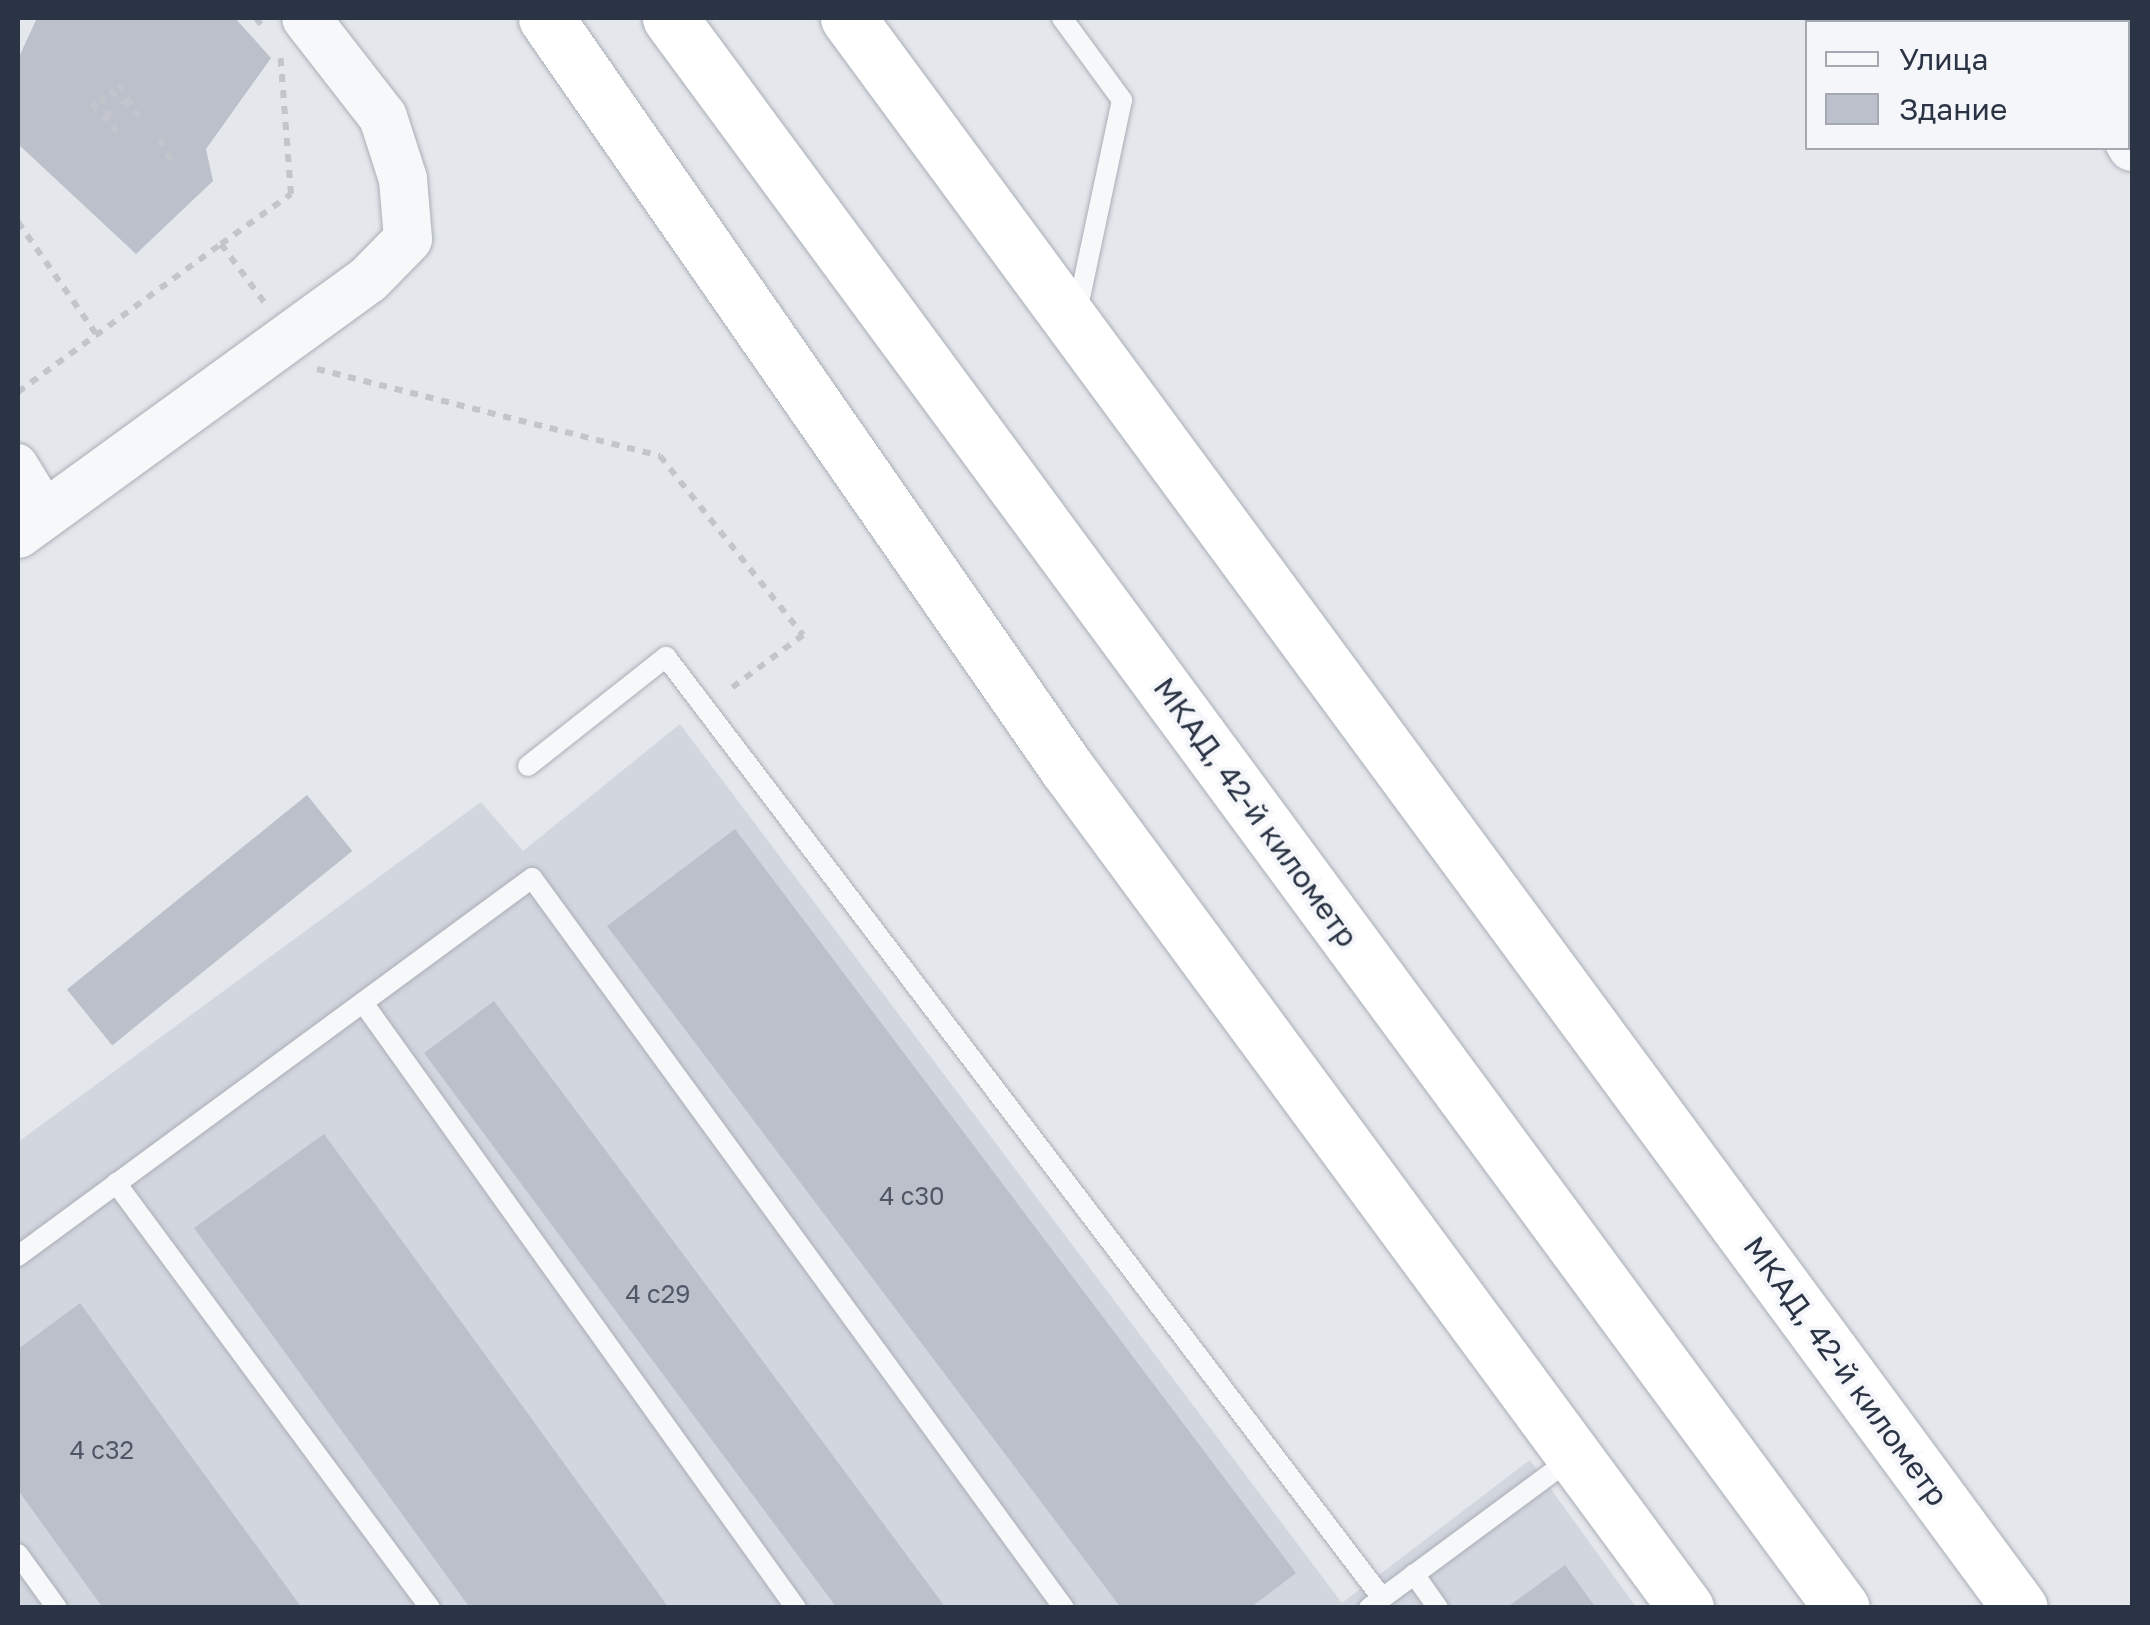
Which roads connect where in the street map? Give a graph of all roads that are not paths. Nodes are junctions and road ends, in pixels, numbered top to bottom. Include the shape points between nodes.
1 (306, 18) edge
2 (546, 18) edge
3 (670, 18) edge
4 (848, 18) edge
5 (1062, 18) edge
6 (1074, 324) junction
7 (18, 462) edge
8 (32, 523) edge
9 (528, 766) dead end
10 (364, 1004) junction
11 (116, 1183) junction
12 (18, 1256) edge
13 (1575, 1456) junction
14 (18, 1554) edge
15 (1414, 1574) junction
16 (2005, 1586) edge
17 (1376, 1602) edge
18 (57, 1608) edge
19 (430, 1608) edge
20 (796, 1608) edge
21 (1064, 1608) edge
22 (1438, 1608) edge
23 (1686, 1608) edge
24 (1842, 1608) edge
25 (2032, 1608) edge

1 - 8 street via 383,117 403,178 408,239 368,280
2 - 13 highway via 1066,767
3 - 24 highway, МКАД, 42-й километр
4 - 6 highway, МКАД, 42-й километр
5 - 6 lane via 1122,100
6 - 16 highway, МКАД, 42-й километр
7 - 8 street
9 - 17 lane via 666,656
10 - 11 lane
10 - 20 lane
10 - 21 lane via 532,878
11 - 12 lane
11 - 19 lane
13 - 15 lane
13 - 23 highway
14 - 18 lane
15 - 17 lane
15 - 22 lane
16 - 25 highway, МКАД, 42-й километр

